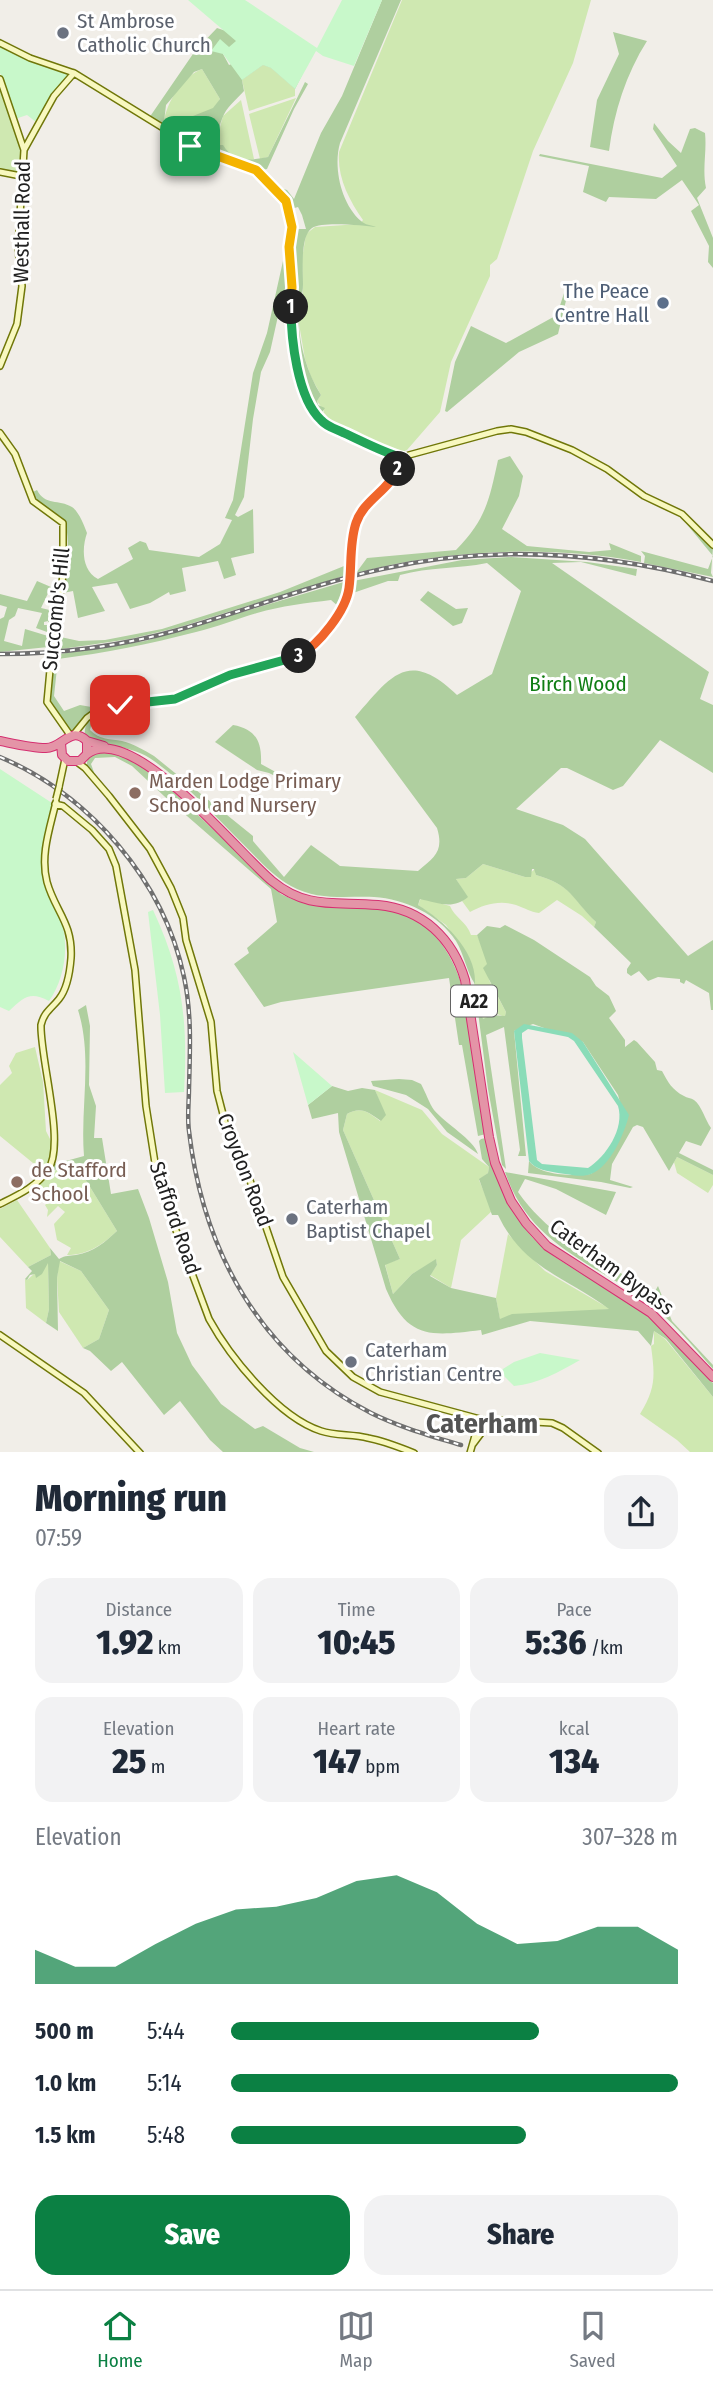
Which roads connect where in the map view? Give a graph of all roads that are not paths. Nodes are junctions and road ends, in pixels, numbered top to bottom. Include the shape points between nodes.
1 (0, 43) edge
2 (75, 73) junction
3 (0, 79) edge
4 (24, 150) junction
5 (0, 172) edge
6 (21, 176) junction
7 (0, 366) edge
8 (0, 433) edge
9 (403, 458) junction
10 (713, 545) edge
11 (72, 737) junction
12 (0, 743) edge
13 (23, 747) junction
14 (75, 761) junction
15 (56, 802) junction
16 (0, 1204) edge
17 (0, 1335) edge
18 (713, 1371) edge
19 (713, 1377) edge
20 (482, 1424) junction
21 (140, 1452) edge
22 (414, 1452) edge
23 (470, 1452) edge
24 (598, 1452) edge

1 - 2 street
2 - 4 street via 54,96
2 - 9 street via 184,142 260,174 282,196 292,227 293,340 313,410 329,426
3 - 4 street, Westhall Road
4 - 6 street, Westhall Road
5 - 6 street
6 - 7 street, Westhall Road via 18,248 22,286 17,324
8 - 11 street, Succomb's Hill, bridge via 15,454 33,501 64,526 63,575 47,702
9 - 10 street via 497,431 526,432 607,468 644,496 680,512
9 - 11 street via 392,482 356,523 349,592 328,630 311,648 292,659 230,675 175,699 98,710
11 - 13 highway, A22 via 46,748
11 - 14 highway
11 - 14 highway
11 - 18 highway, Caterham Bypass / A22 via 128,750 155,764 295,891 325,899 401,904 445,931 461,954 470,979 495,1149 517,1203 531,1224 560,1250 655,1310
12 - 13 highway, A22
13 - 14 highway, A22
14 - 15 street, bridge
14 - 19 highway, Caterham Bypass / A22 via 96,749 135,757 152,767 266,876 293,895 320,903 400,909 439,932 457,957 465,980 489,1137 511,1201 547,1246 643,1306
14 - 20 street, Croydon Road via 151,850 177,902 211,1022 217,1091 225,1122 284,1277 314,1334 340,1367 373,1388
15 - 16 street via 45,867 50,890 65,919 71,957 64,991 41,1025 53,1161 33,1185
15 - 22 street, Stafford Road via 92,830 109,849 116,866 135,970 146,1110 158,1182 214,1328 250,1377 293,1417 319,1430 365,1437
17 - 21 street via 85,1393
20 - 23 street
20 - 24 street via 498,1419 552,1423

